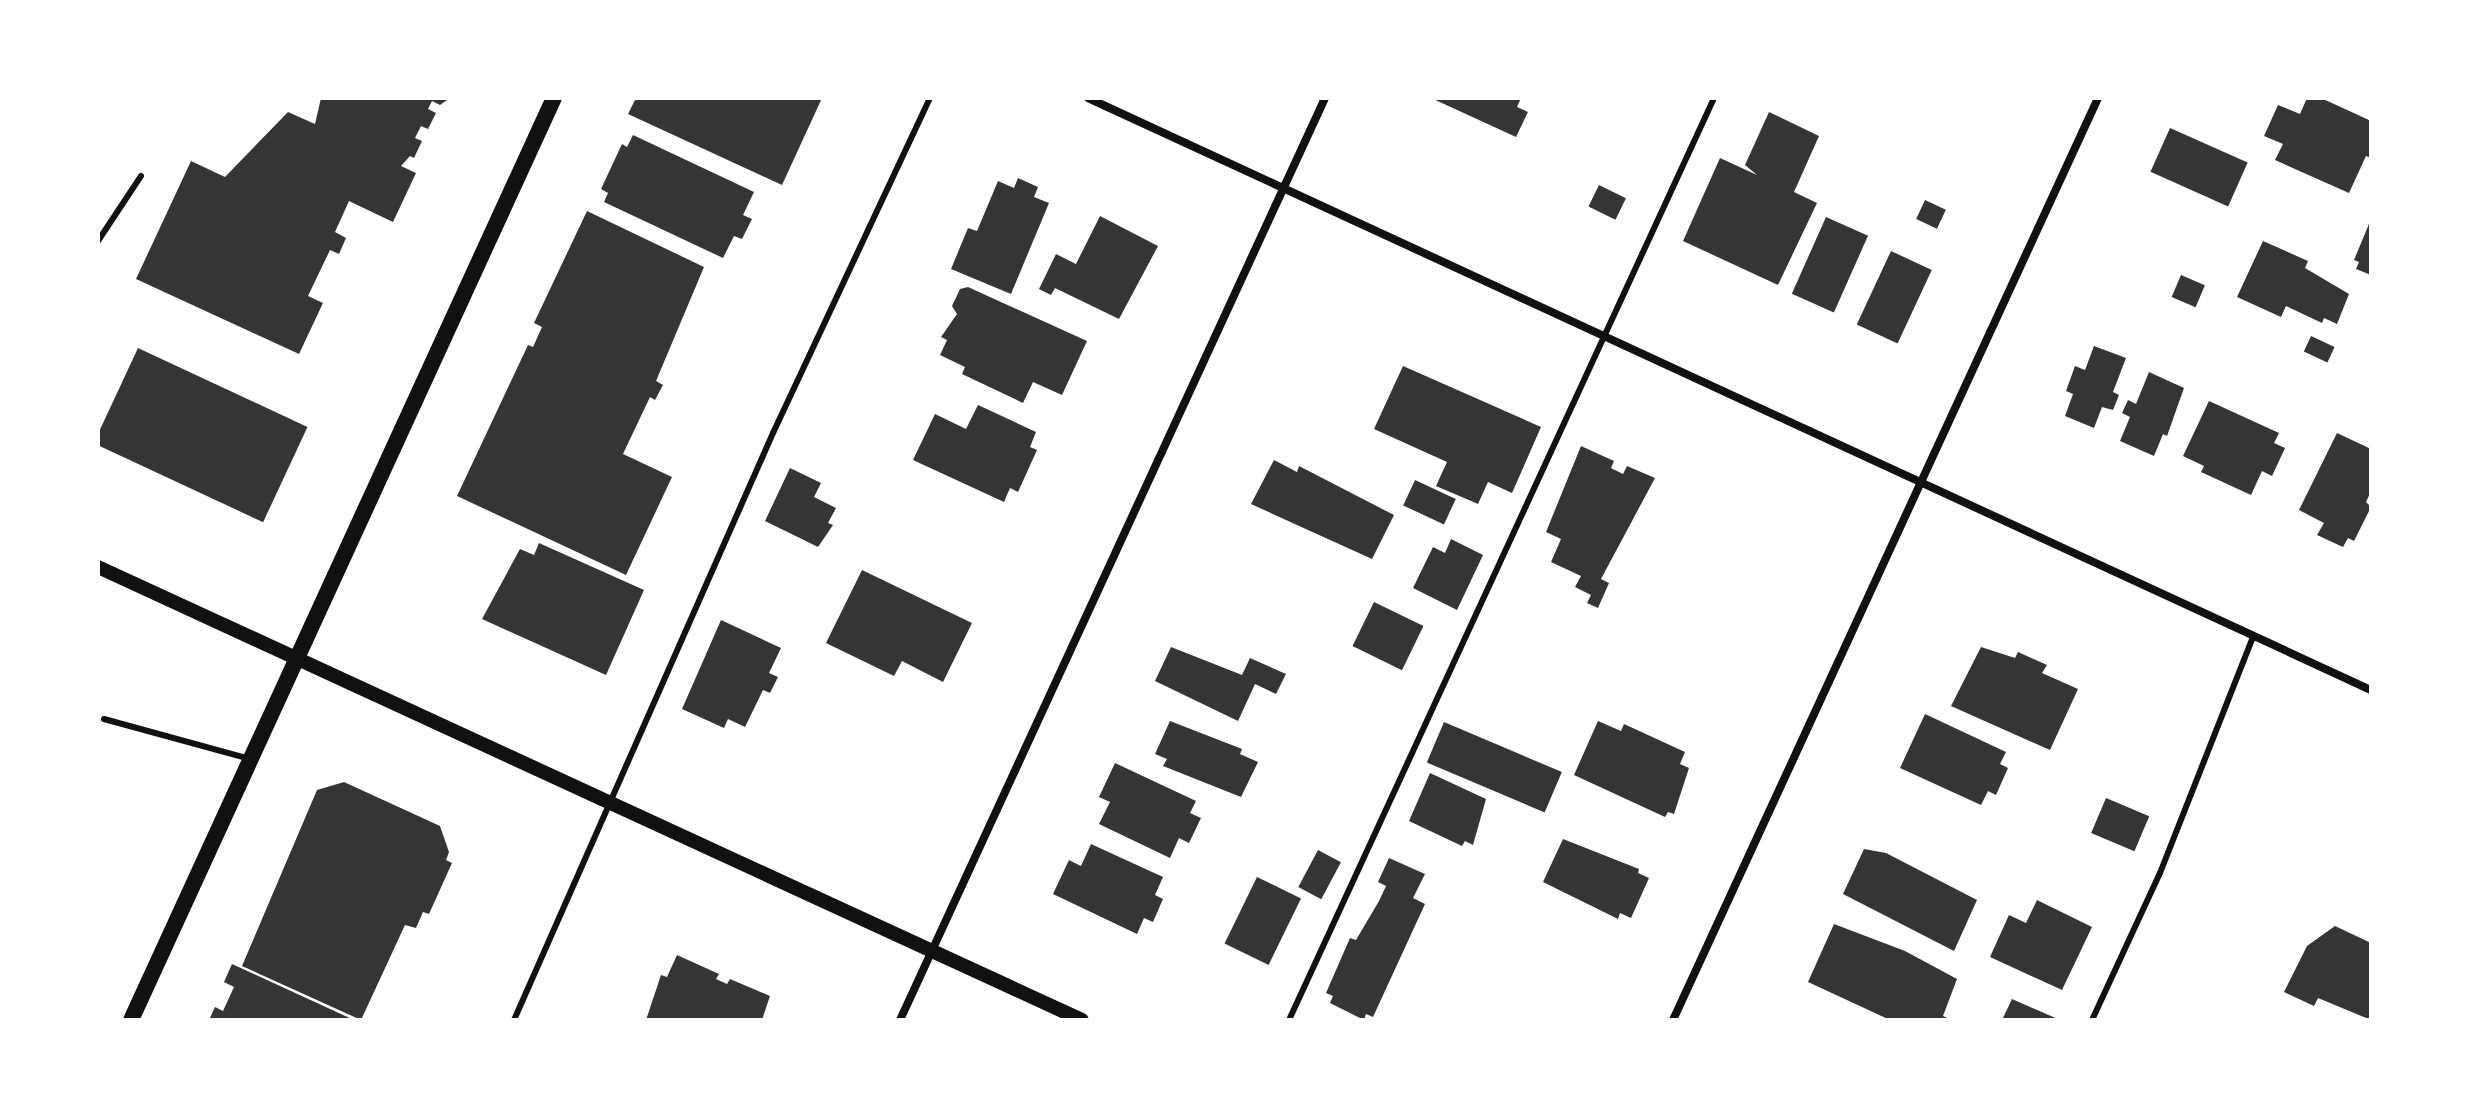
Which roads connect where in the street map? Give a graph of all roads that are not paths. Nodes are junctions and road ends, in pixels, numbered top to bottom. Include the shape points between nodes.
1 (554, 98) edge
2 (930, 98) edge
3 (1088, 98) edge
4 (1325, 98) edge
5 (1714, 98) edge
6 (2098, 98) edge
7 (141, 176) dead end
8 (1282, 190) junction
9 (98, 241) edge
10 (1604, 338) junction
11 (1921, 485) junction
12 (98, 567) edge
13 (2253, 637) junction
14 (294, 660) junction
15 (2371, 690) edge
16 (104, 719) dead end
17 (250, 759) junction
18 (613, 804) junction
19 (932, 951) junction
20 (131, 1020) edge
21 (514, 1020) edge
22 (900, 1020) edge
23 (1082, 1020) edge
24 (1289, 1020) edge
25 (1673, 1020) edge
26 (2092, 1020) edge

1 - 14 main road
2 - 18 lane via 773,433
3 - 8 street
4 - 8 street
5 - 10 lane
6 - 11 street
7 - 9 lane
8 - 10 street
8 - 19 street
10 - 11 street
10 - 24 lane
11 - 13 street
11 - 25 street
12 - 14 street
13 - 15 street
13 - 26 lane via 2160,873
14 - 17 main road
14 - 18 street
16 - 17 lane
17 - 20 main road
18 - 19 street
18 - 21 lane
19 - 22 street
19 - 23 street

